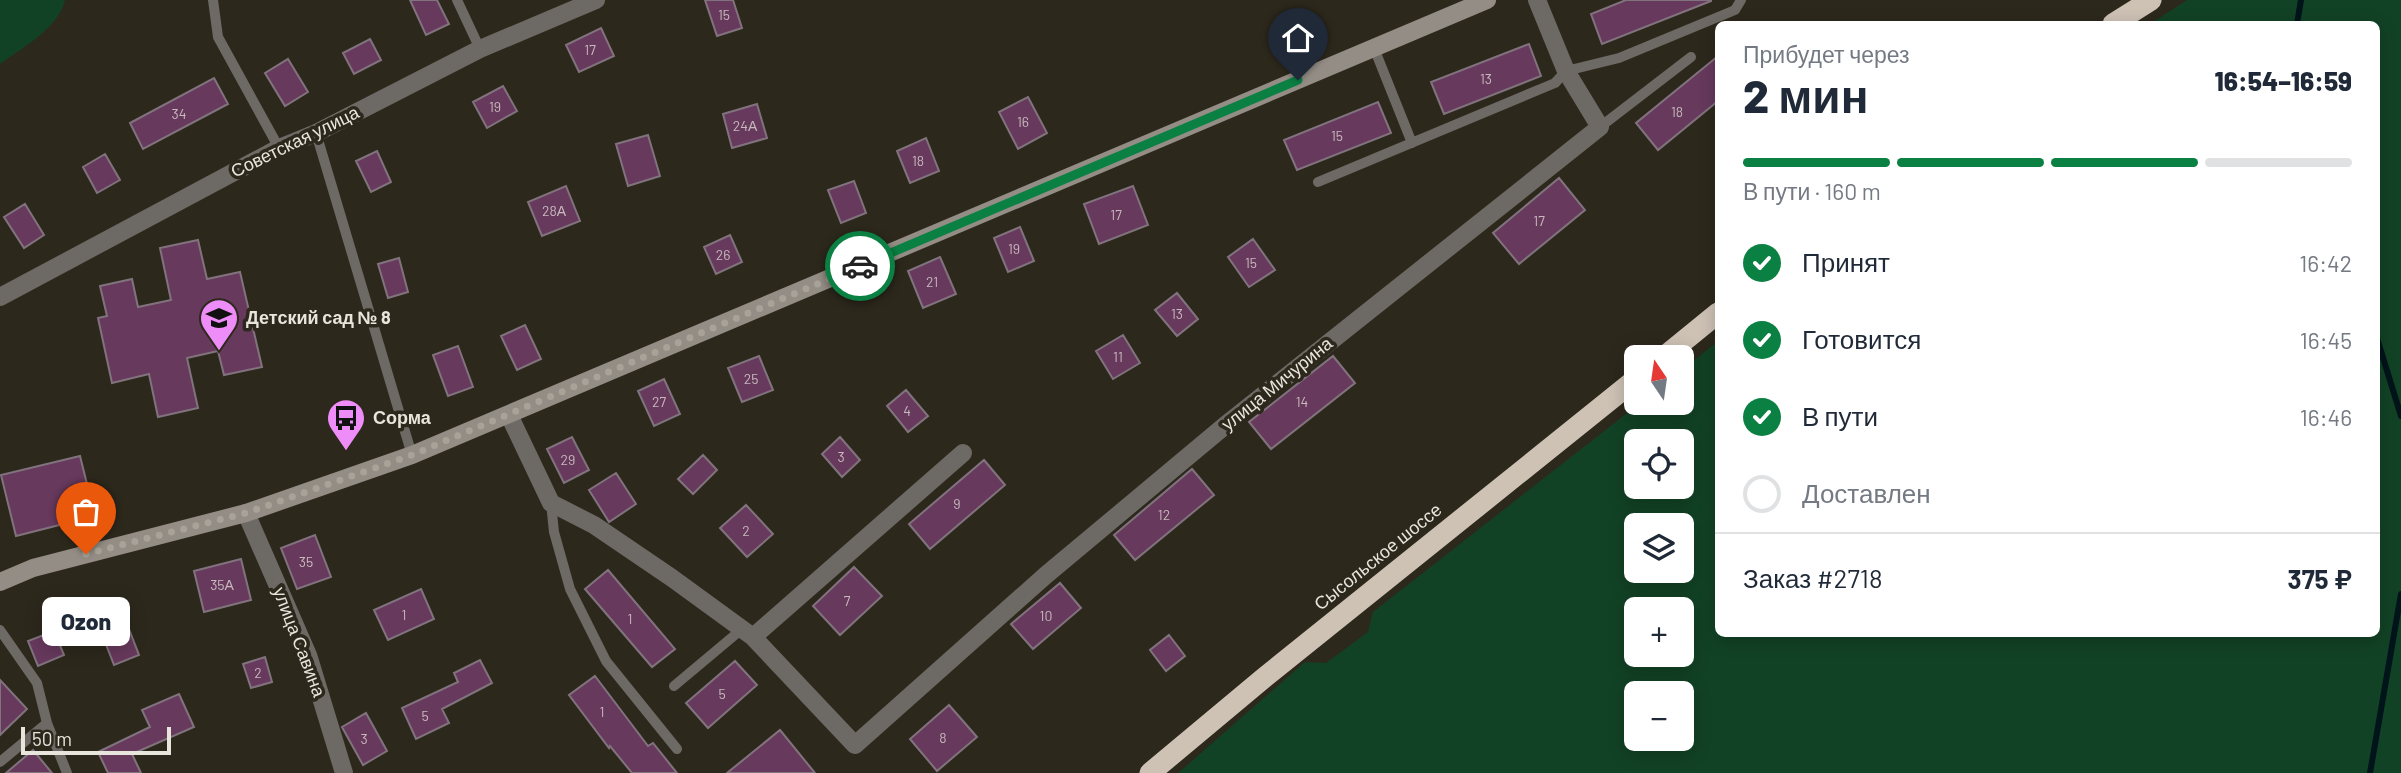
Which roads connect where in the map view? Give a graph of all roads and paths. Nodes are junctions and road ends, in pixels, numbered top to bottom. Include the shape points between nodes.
1 (212, 0) edge
2 (457, 0) edge
3 (596, 0) edge
4 (1484, 0) edge
5 (1538, 0) edge
6 (1741, 0) edge
7 (2151, 0) edge
8 (2118, 21) edge
9 (1374, 48) junction
10 (480, 49) junction
11 (1691, 57) dead end
12 (1566, 71) junction
13 (1600, 128) junction
14 (316, 133) junction
15 (1412, 143) junction
16 (279, 148) junction
17 (1318, 182) dead end
18 (0, 297) edge
19 (1715, 315) edge
20 (1679, 345) edge
21 (1624, 389) edge
22 (509, 415) junction
23 (963, 453) dead end
24 (412, 455) junction
25 (551, 503) junction
26 (246, 513) junction
27 (0, 582) edge
28 (0, 630) edge
29 (748, 633) junction
30 (674, 686) dead end
31 (47, 723) junction
32 (677, 749) dead end
33 (0, 762) edge
34 (67, 773) edge
35 (344, 773) edge
36 (1150, 773) edge

1 - 16 lane via 218,37
2 - 10 lane
3 - 10 street, Советская улица
4 - 9 main road
5 - 12 street
6 - 12 lane via 1735,10 1642,50
7 - 8 highway
9 - 15 lane
9 - 22 main road
10 - 14 street, Советская улица
11 - 13 lane
12 - 13 street
12 - 15 lane via 1555,83
13 - 29 street, улица Мичурина via 1228,423 1046,575 855,745
14 - 16 street, Советская улица
14 - 24 lane
15 - 17 lane
16 - 18 street, Советская улица
19 - 20 highway
21 - 36 highway, Сысольское шоссе
22 - 24 main road
22 - 25 street
23 - 29 street
24 - 26 main road
25 - 29 street via 594,525
25 - 32 lane via 570,589 606,661
26 - 27 main road via 33,568
26 - 35 street, улица Савина via 308,655
28 - 31 lane via 37,683
29 - 30 lane
31 - 33 lane
31 - 34 lane

